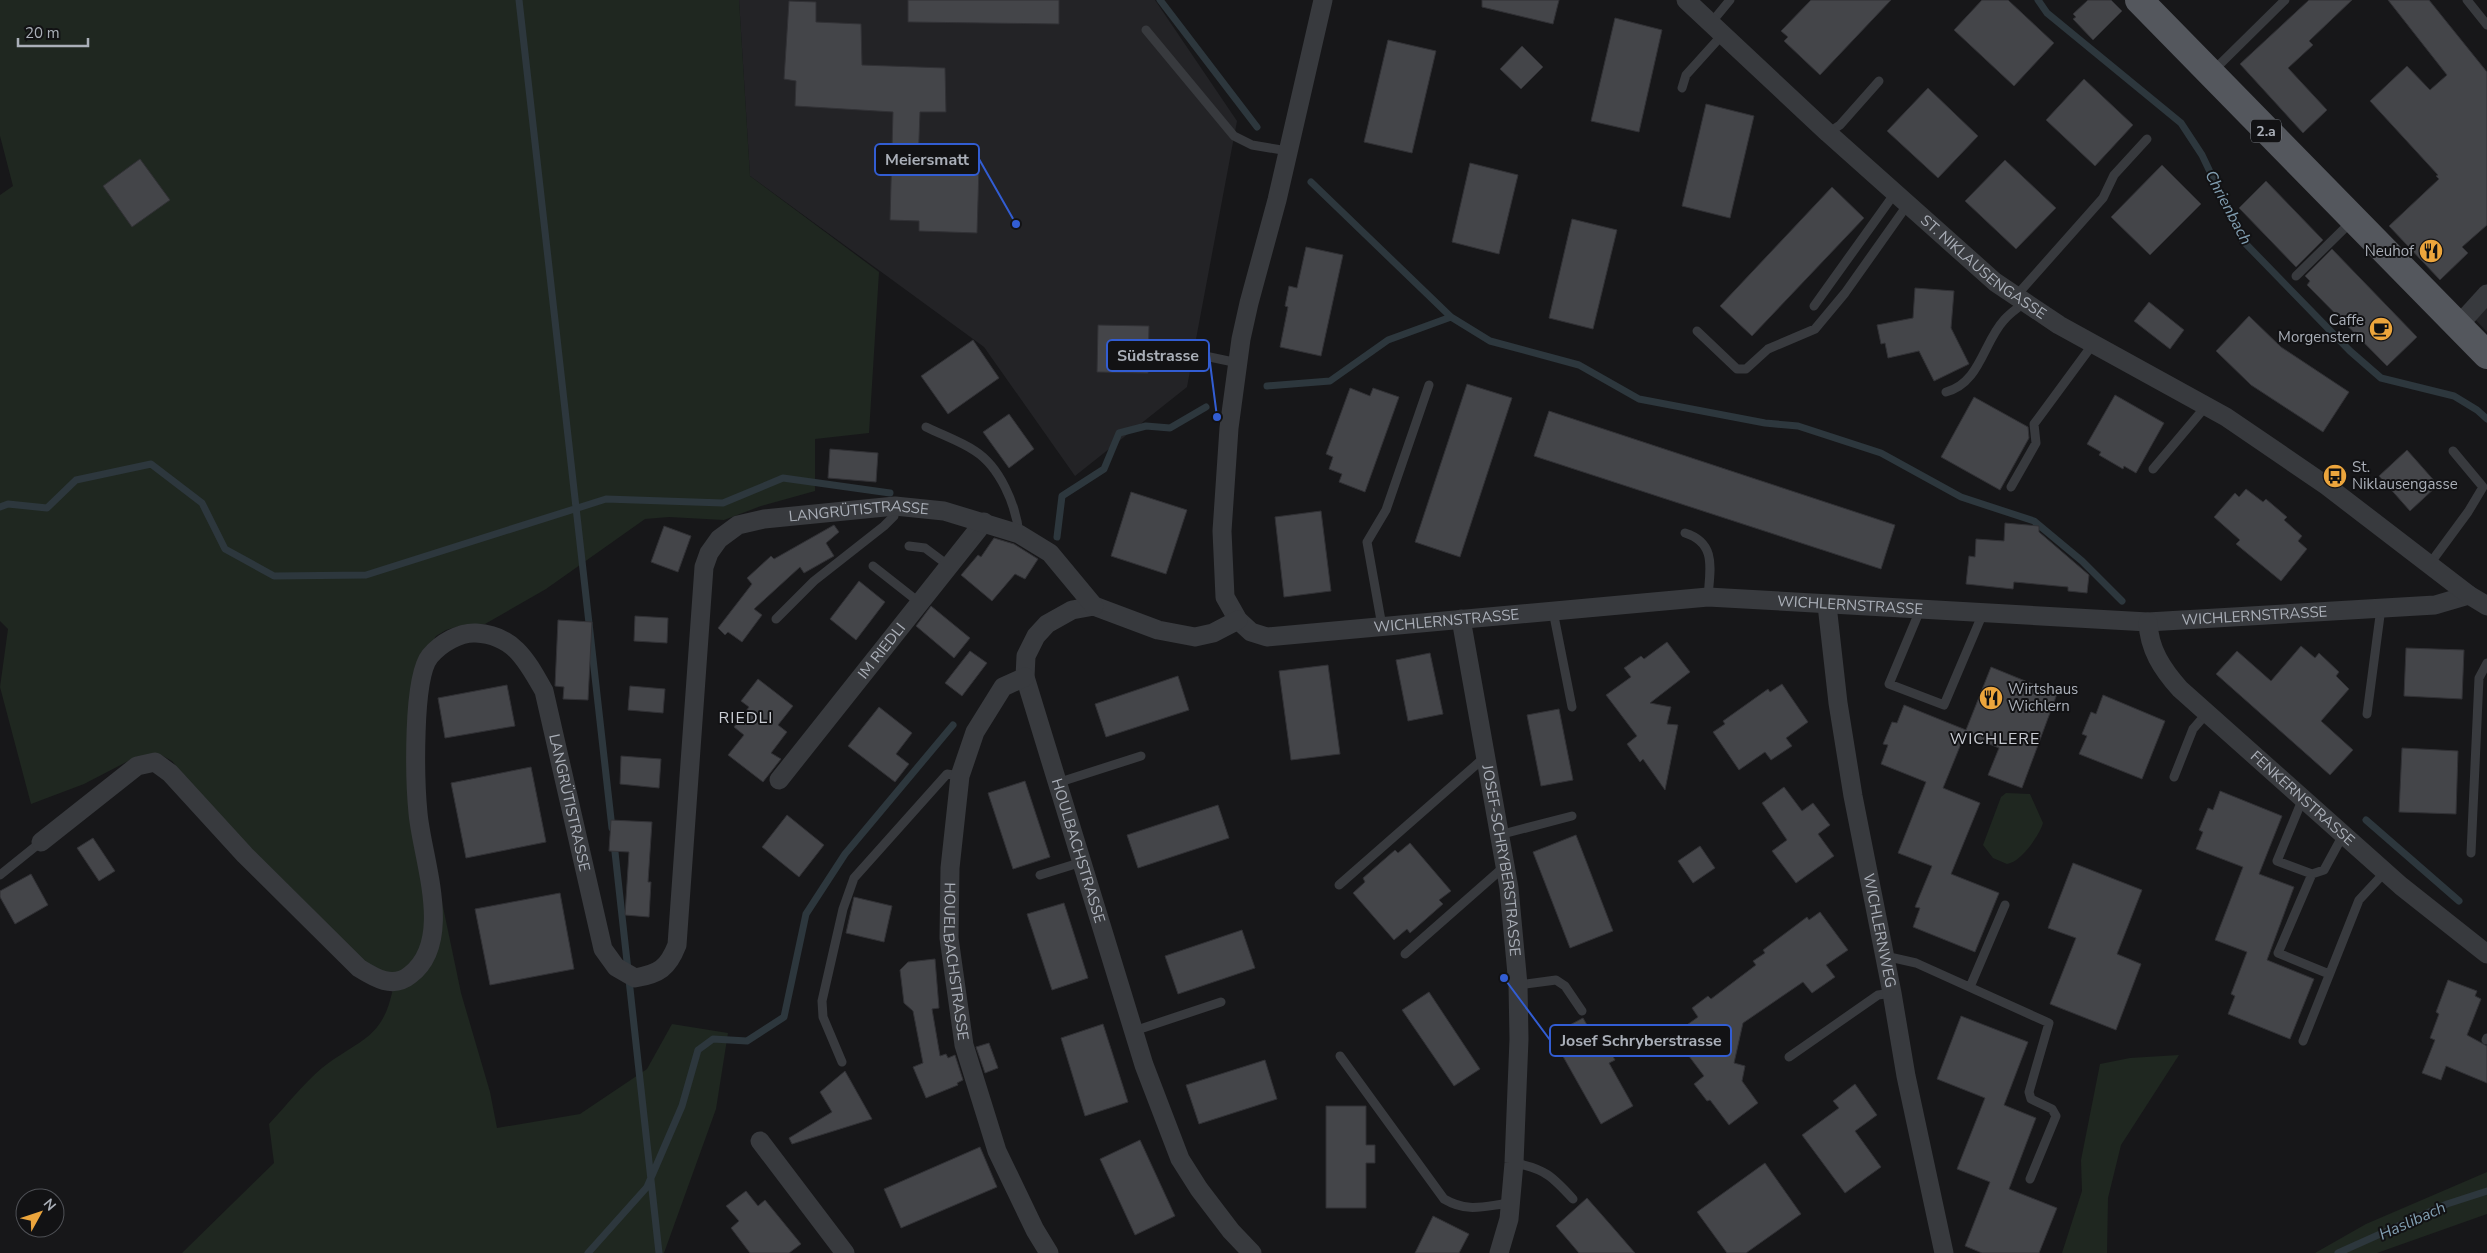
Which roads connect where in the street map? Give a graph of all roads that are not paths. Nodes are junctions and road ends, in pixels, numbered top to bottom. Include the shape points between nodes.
1 (1323, 0) edge
2 (1686, 0) edge
3 (1730, 0) edge
4 (2139, 0) edge
5 (2284, 0) edge
6 (2467, 0) edge
7 (2487, 24) edge
8 (1717, 29) junction
9 (1146, 30) dead end
10 (2210, 74) junction
11 (1879, 81) dead end
12 (1682, 88) dead end
13 (1828, 132) junction
14 (2147, 139) dead end
15 (1288, 151) junction
16 (1902, 198) junction
17 (2353, 220) junction
18 (2296, 276) dead end
19 (2487, 294) edge
20 (2020, 299) junction
21 (1814, 306) dead end
22 (2458, 327) junction
23 (1697, 331) dead end
24 (2093, 344) junction
25 (1176, 354) dead end
26 (2487, 355) edge
27 (1238, 363) junction
28 (1429, 385) dead end
29 (1946, 392) dead end
30 (2206, 406) junction
31 (926, 427) dead end
32 (2453, 451) dead end
33 (2153, 469) dead end
34 (2011, 487) dead end
35 (895, 506) junction
36 (984, 522) junction
37 (1685, 533) dead end
38 (1019, 534) junction
39 (909, 546) dead end
40 (2429, 565) junction
41 (873, 566) dead end
42 (949, 566) junction
43 (2469, 596) junction
44 (1708, 597) junction
45 (920, 603) junction
46 (1827, 605) junction
47 (1094, 606) junction
48 (2487, 606) edge
49 (2381, 608) junction
50 (1553, 610) junction
51 (1920, 610) junction
52 (1983, 613) junction
53 (776, 619) dead end
54 (1461, 619) junction
55 (1238, 620) junction
56 (2148, 622) junction
57 (1382, 626) junction
58 (2487, 663) edge
59 (1025, 677) junction
60 (1572, 707) dead end
61 (2207, 713) junction
62 (2367, 714) dead end
63 (1141, 756) dead end
64 (1485, 756) junction
65 (960, 776) junction
66 (2174, 778) dead end
67 (779, 780) dead end
68 (1057, 783) junction
69 (2303, 798) junction
70 (1572, 816) dead end
71 (2343, 834) junction
72 (1499, 835) junction
73 (41, 842) joint
74 (2471, 853) dead end
75 (1082, 862) junction
76 (1505, 866) junction
77 (2385, 872) junction
78 (2312, 874) junction
79 (0, 875) edge
80 (1040, 875) dead end
81 (1339, 886) dead end
82 (2005, 905) dead end
83 (1405, 954) dead end
84 (2487, 954) edge
85 (1885, 956) junction
86 (2329, 974) junction
87 (1518, 985) junction
88 (1970, 987) junction
89 (1892, 993) junction
90 (1221, 1002) dead end
91 (1582, 1011) dead end
92 (1134, 1031) junction
93 (2303, 1041) dead end
94 (1340, 1056) dead end
95 (1790, 1057) dead end
96 (842, 1062) dead end
97 (760, 1141) dead end
98 (1514, 1162) junction
99 (2030, 1179) dead end
100 (1573, 1199) dead end
101 (1510, 1203) junction
102 (845, 1253) edge
103 (1049, 1253) edge
104 (1252, 1253) edge
105 (1499, 1253) edge
106 (1944, 1253) edge

1 - 15 street
2 - 8 street, ST. NIKLAUSENGASSE
3 - 8 lane
4 - 10 main road, 2.a
5 - 10 lane
6 - 7 lane
8 - 12 lane via 1686,75
8 - 13 street, ST. NIKLAUSENGASSE
9 - 15 lane via 1234,136 1252,145
10 - 17 main road, 2.a
11 - 13 lane via 1840,125
13 - 16 street, ST. NIKLAUSENGASSE
14 - 20 lane via 2114,175 2103,198
15 - 27 street via 1249,303
16 - 20 street, ST. NIKLAUSENGASSE via 1995,282
16 - 21 lane
16 - 23 lane via 1845,293 1815,330 1768,349 1746,369 1737,369
17 - 18 lane
17 - 22 main road, 2.a
19 - 22 street
20 - 24 street, ST. NIKLAUSENGASSE
20 - 29 lane via 2003,321 1976,369 1964,384
22 - 26 main road, 2.a
24 - 30 street, ST. NIKLAUSENGASSE
24 - 34 lane via 2034,424 2036,442
25 - 27 lane
27 - 55 street via 1228,428 1222,531 1225,597
28 - 57 lane via 1386,510 1367,542
30 - 33 lane
30 - 40 street, ST. NIKLAUSENGASSE via 2328,486
31 - 38 lane via 975,451 989,462 1017,516
32 - 40 lane via 2483,487
35 - 36 street, LANGRÜTISTRASSE via 944,511
35 - 53 lane via 894,516 884,526 814,581
35 - 73 street, LANGRÜTISTRASSE via 764,519 738,525 719,539 709,553 704,567 677,945 670,962 653,976 635,978 616,967 604,949 544,691 526,660 508,643 492,634 468,633 451,639 429,656 421,679 416,727 418,814 431,887 433,933 425,961 405,979 379,981 359,968 245,855 170,773 155,762 137,766
36 - 38 street, LANGRÜTISTRASSE
36 - 42 street, IM RIEDLI
37 - 44 lane via 1699,537 1706,546 1710,558
38 - 47 street, LANGRÜTISTRASSE via 1050,553
39 - 42 lane via 925,548
40 - 43 street, ST. NIKLAUSENGASSE
41 - 45 lane
42 - 45 street, IM RIEDLI
43 - 48 street, ST. NIKLAUSENGASSE
43 - 49 street, WICHLERNSTRASSE via 2435,605
44 - 46 street, WICHLERNSTRASSE
44 - 50 street, WICHLERNSTRASSE
45 - 67 street, IM RIEDLI
46 - 51 street, WICHLERNSTRASSE
46 - 85 street, WICHLERNWEG via 1839,712
47 - 55 street via 1158,630 1195,637 1213,633
47 - 59 street, HOULBACHSTRASSE via 1072,610 1047,624 1036,636 1026,656
49 - 56 street, WICHLERNSTRASSE
49 - 62 lane
50 - 54 street, WICHLERNSTRASSE
50 - 60 lane
51 - 52 street, WICHLERNSTRASSE
51 - 52 lane via 1889,684 1944,705
52 - 56 street, WICHLERNSTRASSE
54 - 57 street, WICHLERNSTRASSE
54 - 64 street, JOSEF-SCHRYBERSTRASSE
55 - 57 street, WICHLERNSTRASSE via 1251,632 1267,637
56 - 61 street, FENKERNSTRASSE via 2149,640 2167,675
58 - 74 lane via 2479,678
59 - 65 street, HOUELBACHSTRASSE via 1003,687 975,732
59 - 68 street, HOULBACHSTRASSE
61 - 66 lane via 2193,729
61 - 69 street, FENKERNSTRASSE
63 - 68 lane
64 - 72 street, JOSEF-SCHRYBERSTRASSE
64 - 81 lane
65 - 96 lane via 947,774 854,878 843,909 822,1000 823,1017
65 - 103 street, HOUELBACHSTRASSE via 950,868 950,938 964,1045 997,1151
68 - 75 street, HOULBACHSTRASSE
69 - 71 street, FENKERNSTRASSE
69 - 78 lane via 2277,861
70 - 72 lane
71 - 77 street, FENKERNSTRASSE
71 - 78 lane via 2324,870
72 - 76 street, JOSEF-SCHRYBERSTRASSE
73 - 79 lane
75 - 80 lane
75 - 92 street, HOULBACHSTRASSE
76 - 83 lane
76 - 87 street, JOSEF-SCHRYBERSTRASSE
77 - 84 street, FENKERNSTRASSE
77 - 86 lane via 2359,900
78 - 86 lane via 2278,953
82 - 88 lane
85 - 88 lane via 1916,963
85 - 89 street, WICHLERNWEG
86 - 93 lane
87 - 91 lane via 1556,980 1565,986
87 - 98 street, JOSEF-SCHRYBERSTRASSE
88 - 99 lane via 2049,1023 2029,1092 2031,1099 2052,1108 2056,1116
89 - 95 lane via 1878,995
89 - 106 street, WICHLERNWEG via 1908,1086
90 - 92 lane
92 - 104 street, HOULBACHSTRASSE via 1180,1159 1231,1231
94 - 101 lane via 1444,1199 1457,1207 1471,1208
97 - 102 street
98 - 100 lane via 1536,1166 1552,1176
98 - 101 street, JOSEF-SCHRYBERSTRASSE
101 - 105 street, JOSEF-SCHRYBERSTRASSE

